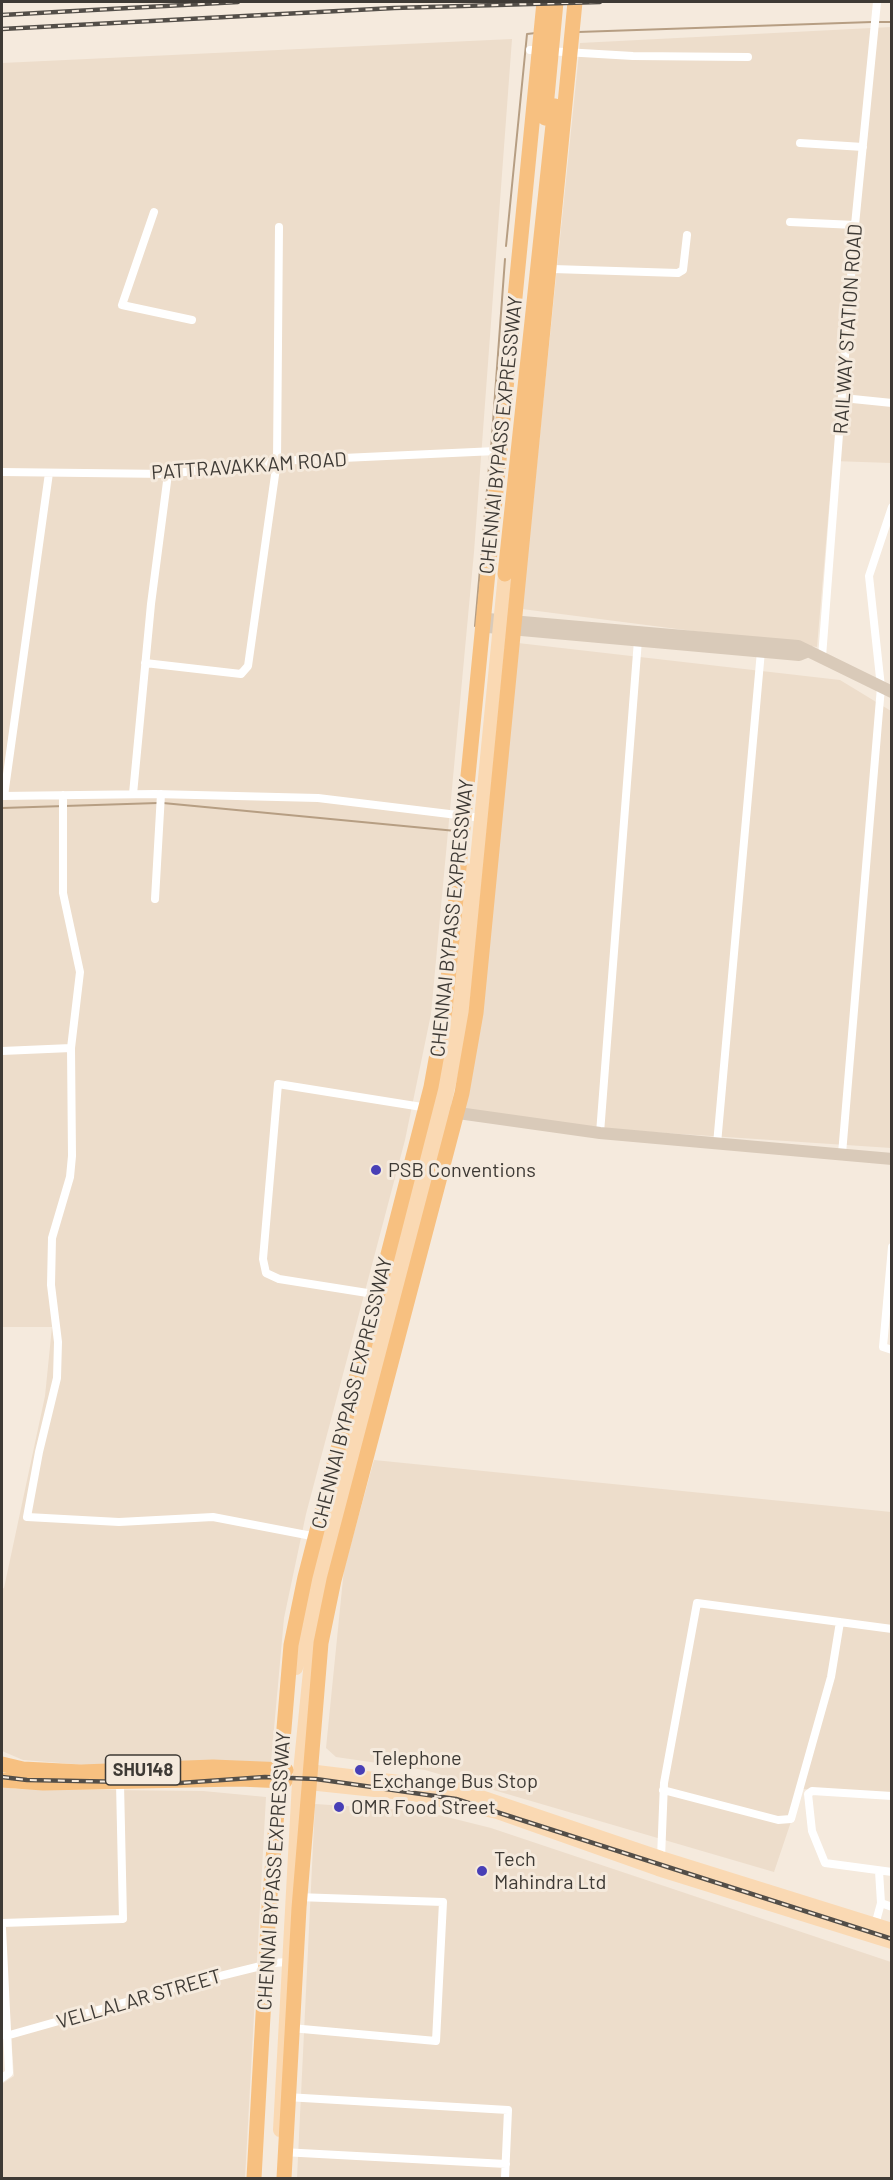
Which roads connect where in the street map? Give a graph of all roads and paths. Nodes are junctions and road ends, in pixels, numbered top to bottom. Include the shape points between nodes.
1 (544, 2) edge
2 (556, 2) edge
3 (565, 2) edge
4 (575, 2) edge
5 (878, 2) edge
6 (530, 50) dead end
7 (748, 57) dead end
8 (800, 143) dead end
9 (863, 147) junction
10 (154, 212) dead end
11 (790, 222) dead end
12 (855, 225) junction
13 (279, 227) dead end
14 (687, 235) dead end
15 (553, 269) junction
16 (192, 320) dead end
17 (843, 398) junction
18 (891, 403) edge
19 (492, 452) junction
20 (277, 461) junction
21 (2, 472) edge
22 (49, 472) junction
23 (168, 474) junction
24 (891, 507) edge
25 (499, 573) junction
26 (494, 624) junction
27 (638, 640) junction
28 (761, 651) junction
29 (809, 651) junction
30 (822, 657) junction
31 (145, 663) junction
32 (886, 689) edge
33 (133, 794) junction
34 (161, 794) junction
35 (3, 796) edge
36 (63, 803) junction
37 (467, 816) junction
38 (155, 899) dead end
39 (71, 1048) junction
40 (2, 1051) edge
41 (439, 1110) junction
42 (600, 1133) junction
43 (717, 1144) junction
44 (842, 1154) junction
45 (891, 1159) edge
46 (891, 1247) edge
47 (388, 1296) junction
48 (891, 1350) edge
49 (323, 1538) junction
50 (840, 1622) junction
51 (891, 1629) edge
52 (2, 1764) edge
53 (293, 1775) junction
54 (2, 1780) edge
55 (120, 1783) junction
56 (663, 1790) junction
57 (891, 1796) edge
58 (589, 1839) junction
59 (661, 1858) junction
60 (879, 1871) junction
61 (891, 1872) edge
62 (291, 1897) junction
63 (881, 1903) junction
64 (891, 1907) edge
65 (875, 1924) junction
66 (2, 1925) edge
67 (891, 1930) edge
68 (891, 1942) edge
69 (273, 1962) junction
70 (288, 1962) junction
71 (3, 2016) edge
72 (285, 2027) junction
73 (6, 2036) junction
74 (2, 2078) edge
75 (281, 2096) junction
76 (279, 2152) junction
77 (506, 2164) junction
78 (254, 2178) edge
79 (261, 2178) edge
80 (277, 2178) edge
81 (284, 2178) edge
82 (505, 2178) edge

1 - 78 highway, CHENNAI BYPASS EXPRESSWAY via 445,1010 431,1087 305,1577 291,1646 269,1906
2 - 25 highway
3 - 25 highway
4 - 81 highway, CHENNAI BYPASS EXPRESSWAY via 476,1013 462,1093 334,1580 321,1643 299,1908
5 - 9 street, RAILWAY STATION ROAD
6 - 7 street
8 - 9 street
9 - 12 street, RAILWAY STATION ROAD
10 - 16 street via 122,305
11 - 12 street
12 - 17 street, RAILWAY STATION ROAD
13 - 20 street
14 - 15 street via 683,270 678,273
15 - 19 main road via 570,82 532,79
15 - 25 main road via 523,564
17 - 18 street
17 - 30 street, RAILWAY STATION ROAD
19 - 20 street, PATTRAVAKKAM ROAD
19 - 25 main road via 484,560
20 - 23 street, PATTRAVAKKAM ROAD
20 - 31 street via 245,672
21 - 22 street, PATTRAVAKKAM ROAD
22 - 23 street, PATTRAVAKKAM ROAD
22 - 35 street
23 - 31 street
24 - 32 street via 869,576
25 - 26 main road
26 - 27 main road
26 - 29 main road via 798,646
26 - 37 main road
27 - 28 main road
27 - 42 street
28 - 29 main road via 799,655
28 - 43 street
29 - 30 main road
30 - 32 main road
31 - 33 street
32 - 44 street
33 - 34 street
33 - 36 street
34 - 37 street via 318,798
34 - 38 street
35 - 36 street
36 - 39 street via 63,893 80,972
37 - 41 main road via 461,1023
39 - 40 street
39 - 49 street via 70,1177 52,1238 51,1285 58,1361 27,1517 119,1522 213,1517
41 - 42 main road
41 - 47 main road
41 - 47 street via 278,1084 263,1259 266,1273 279,1280
41 - 53 main road via 320,1600
42 - 43 main road
43 - 44 main road
44 - 45 main road
46 - 48 street via 883,1347
47 - 49 main road
49 - 53 main road via 297,1654
50 - 51 street
50 - 56 street via 696,1603
50 - 56 street via 831,1677 791,1819 778,1820
52 - 53 highway, SHU148 via 81,1772 213,1767
53 - 55 highway, SHU148
53 - 58 main road, SHU148 via 457,1789
53 - 62 main road
53 - 69 main road
54 - 55 highway, SHU148
55 - 66 street via 123,1919
56 - 59 street
57 - 60 street via 812,1791 808,1794 812,1831 825,1863
58 - 59 main road, SHU148
58 - 68 main road, SHU148 via 658,1869
59 - 65 main road, SHU148
60 - 61 street
60 - 63 street
62 - 70 main road
62 - 72 street via 443,1902 436,2041
63 - 64 street
63 - 65 street
65 - 67 main road, SHU148
66 - 71 street
69 - 70 street, VELLALAR STREET
69 - 73 street, VELLALAR STREET
69 - 79 main road
70 - 72 main road
71 - 73 street
72 - 75 main road
73 - 74 street via 9,2073
75 - 76 main road
75 - 77 street via 508,2110
76 - 77 street
76 - 80 main road
77 - 82 street

